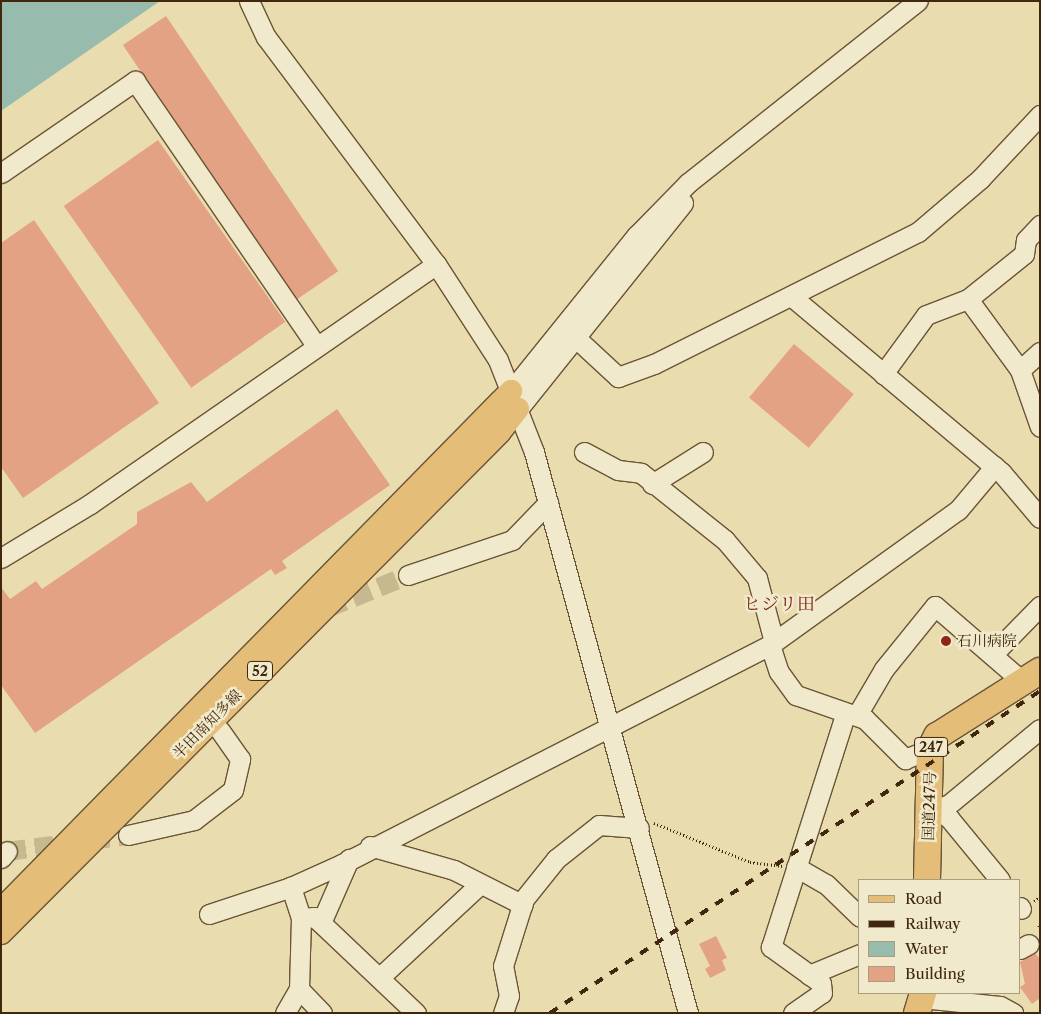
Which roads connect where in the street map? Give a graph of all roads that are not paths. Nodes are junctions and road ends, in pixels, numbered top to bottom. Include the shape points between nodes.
1 (249, 1) edge
2 (918, 1) edge
3 (1040, 115) edge
4 (1, 173) edge
5 (1040, 225) edge
6 (436, 264) junction
7 (791, 296) junction
8 (968, 299) junction
9 (570, 333) junction
10 (316, 345) junction
11 (1040, 352) edge
12 (1020, 370) junction
13 (883, 374) junction
14 (514, 400) junction
15 (1040, 427) edge
16 (584, 452) dead end
17 (703, 452) dead end
18 (994, 466) junction
19 (652, 484) junction
20 (548, 503) junction
21 (1037, 505) edge
22 (1, 558) edge
23 (408, 575) tunnel mouth
24 (1040, 606) edge
25 (772, 643) junction
26 (992, 655) junction
27 (1032, 676) edge
28 (851, 715) junction
29 (611, 724) junction
30 (1040, 729) edge
31 (220, 730) dead end
32 (930, 749) junction
33 (934, 810) junction
34 (644, 825) junction
35 (128, 835) tunnel mouth
36 (370, 846) junction
37 (349, 859) junction
38 (796, 867) junction
39 (927, 879) edge
40 (999, 879) edge
41 (480, 884) junction
42 (291, 887) junction
43 (523, 905) junction
44 (1, 910) edge
45 (209, 914) dead end
46 (858, 915) edge
47 (301, 918) junction
48 (321, 923) junction
49 (1, 933) edge
50 (858, 955) edge
51 (809, 975) junction
52 (380, 977) junction
53 (299, 989) junction
54 (926, 1003) edge
55 (1005, 1004) edge
56 (285, 1013) edge
57 (322, 1013) edge
58 (416, 1013) edge
59 (503, 1013) edge
60 (688, 1013) edge
61 (794, 1013) edge

1 - 6 street via 266,37
2 - 9 street via 688,183 637,235
3 - 7 street via 934,222 885,251
4 - 10 street via 135,81
5 - 8 street via 1026,240 1024,254
6 - 10 street
6 - 14 street via 487,337
7 - 9 street via 618,377
7 - 13 street
8 - 12 street
8 - 13 street via 926,315
9 - 14 street
10 - 22 street via 90,504
11 - 12 street
12 - 15 street
13 - 18 street
14 - 20 street
14 - 44 main road, 半田南知多線 / 52
14 - 49 main road, 半田南知多線 / 52 via 499,433
16 - 19 street via 618,470 641,472
17 - 19 street
18 - 21 street
18 - 25 street via 958,510
19 - 25 street via 705,522 746,563 765,596
20 - 23 street via 512,540
20 - 29 street
24 - 26 street
25 - 28 street via 779,672 796,695
25 - 29 street
26 - 27 street
26 - 28 street via 935,606
27 - 32 highway, 国道247号 / 247 via 937,736
28 - 32 street via 881,731 905,760
28 - 38 street
29 - 34 street
29 - 36 street
30 - 33 street
31 - 35 street via 240,759 233,790 194,820
32 - 33 highway, 国道247号 / 247
33 - 39 highway, 国道247号 / 247
33 - 40 street
34 - 43 street via 606,824 582,836 556,860
34 - 60 street
36 - 37 street
36 - 41 street via 454,870
37 - 42 street
37 - 48 street
38 - 46 street via 826,884
38 - 51 street via 771,947
41 - 43 street
41 - 52 street
42 - 45 street
42 - 47 street
43 - 59 street via 504,966 509,996
47 - 48 street via 314,917
47 - 53 street
48 - 52 street
50 - 51 street
51 - 61 street via 821,983 822,993
52 - 58 street
53 - 56 street
53 - 57 street
54 - 55 street

